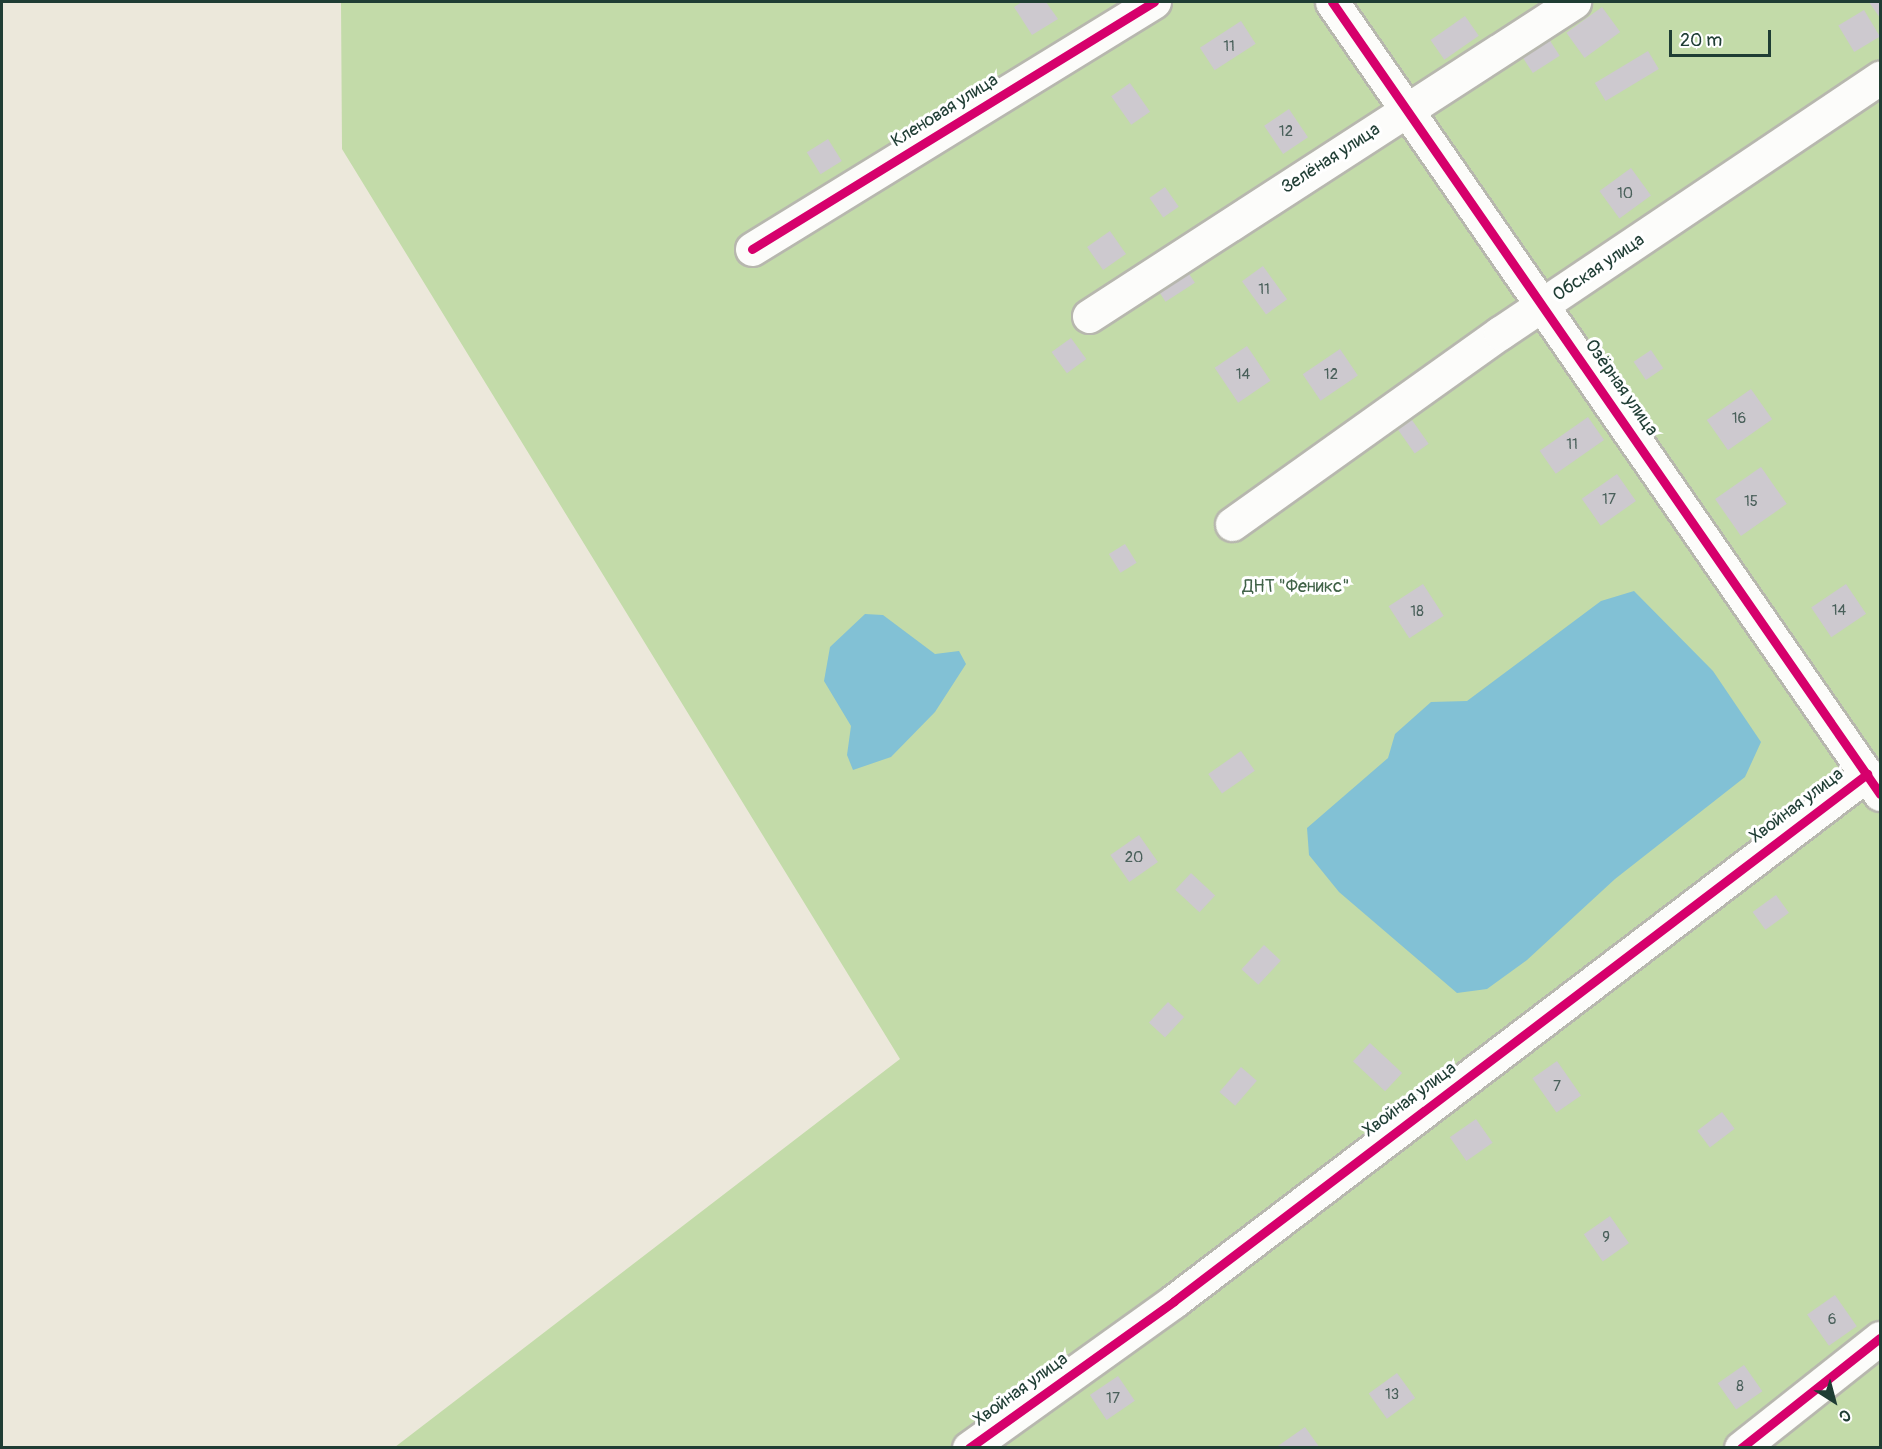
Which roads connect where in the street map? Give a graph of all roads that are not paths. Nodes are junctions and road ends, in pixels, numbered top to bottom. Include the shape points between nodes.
1 (1154, 2) edge
2 (1332, 2) edge
3 (1574, 2) edge
4 (1881, 78) edge
5 (1407, 110) junction
6 (752, 249) dead end
7 (1544, 306) junction
8 (1089, 316) dead end
9 (1232, 524) dead end
10 (1874, 784) edge
11 (1881, 1338) edge
12 (969, 1448) edge
13 (1741, 1448) edge

1 - 6 street, Кленовая улица
2 - 5 street, Озёрная улица
3 - 5 street, Зелёная улица
4 - 7 street, Обская улица
5 - 7 street, Озёрная улица
5 - 8 street, Зелёная улица
7 - 9 street, Обская улица
7 - 10 street, Озёрная улица
10 - 12 street, Хвойная улица
11 - 13 street

